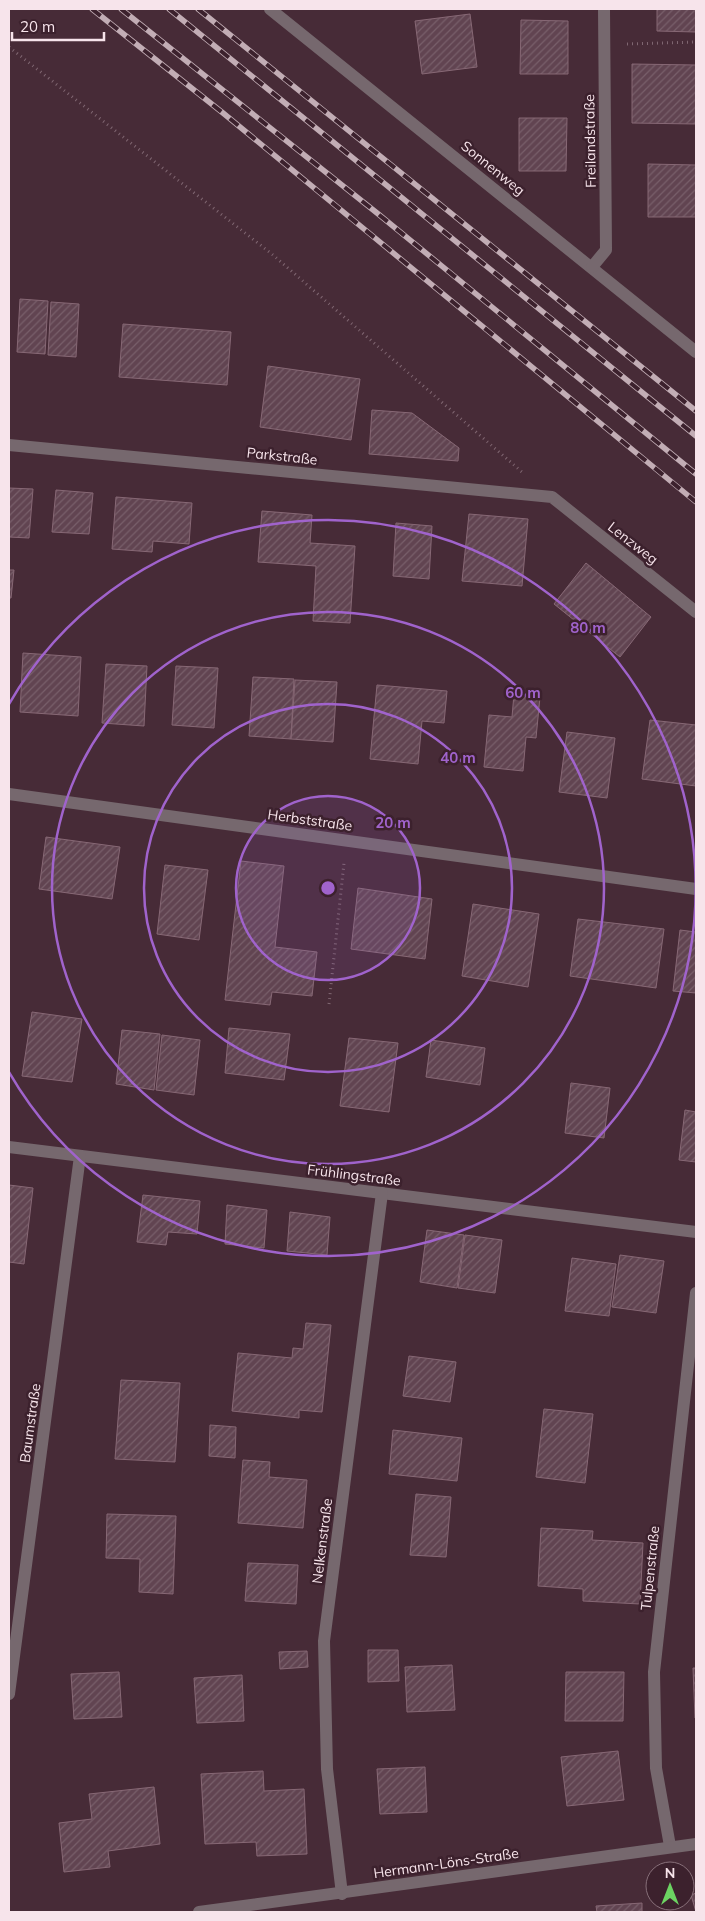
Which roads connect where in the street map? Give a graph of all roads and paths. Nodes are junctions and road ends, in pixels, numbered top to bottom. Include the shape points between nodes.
1 (270, 9) edge
2 (604, 9) edge
3 (696, 42) edge
4 (604, 44) junction
5 (9, 46) edge
6 (592, 267) junction
7 (696, 352) edge
8 (9, 445) edge
9 (552, 497) junction
10 (696, 612) edge
11 (9, 794) edge
12 (347, 840) junction
13 (696, 889) edge
14 (329, 1004) dead end
15 (9, 1147) edge
16 (80, 1156) junction
17 (382, 1193) junction
18 (696, 1232) edge
19 (696, 1293) edge
20 (9, 1694) edge
21 (696, 1844) edge
22 (670, 1846) junction
23 (342, 1894) junction
24 (200, 1912) edge

1 - 6 street, Sonnenweg
2 - 4 street, Freilandstraße
3 - 4 path
4 - 6 street, Freilandstraße via 606,250
5 - 9 path via 272,255
6 - 7 street, Sonnenweg
8 - 9 street, Parkstraße
9 - 10 street, Lenzweg
11 - 12 street, Herbststraße
12 - 13 street, Herbststraße
12 - 14 path
15 - 16 street, Frühlingstraße
16 - 17 street, Frühlingstraße
16 - 20 street, Baumstraße
17 - 18 street, Frühlingstraße
17 - 23 street, Nelkenstraße via 324,1641 327,1769
19 - 22 street, Tulpenstraße via 654,1672 656,1768
21 - 22 street, Hermann-Löns-Straße
22 - 23 street, Hermann-Löns-Straße
23 - 24 street, Hermann-Löns-Straße

